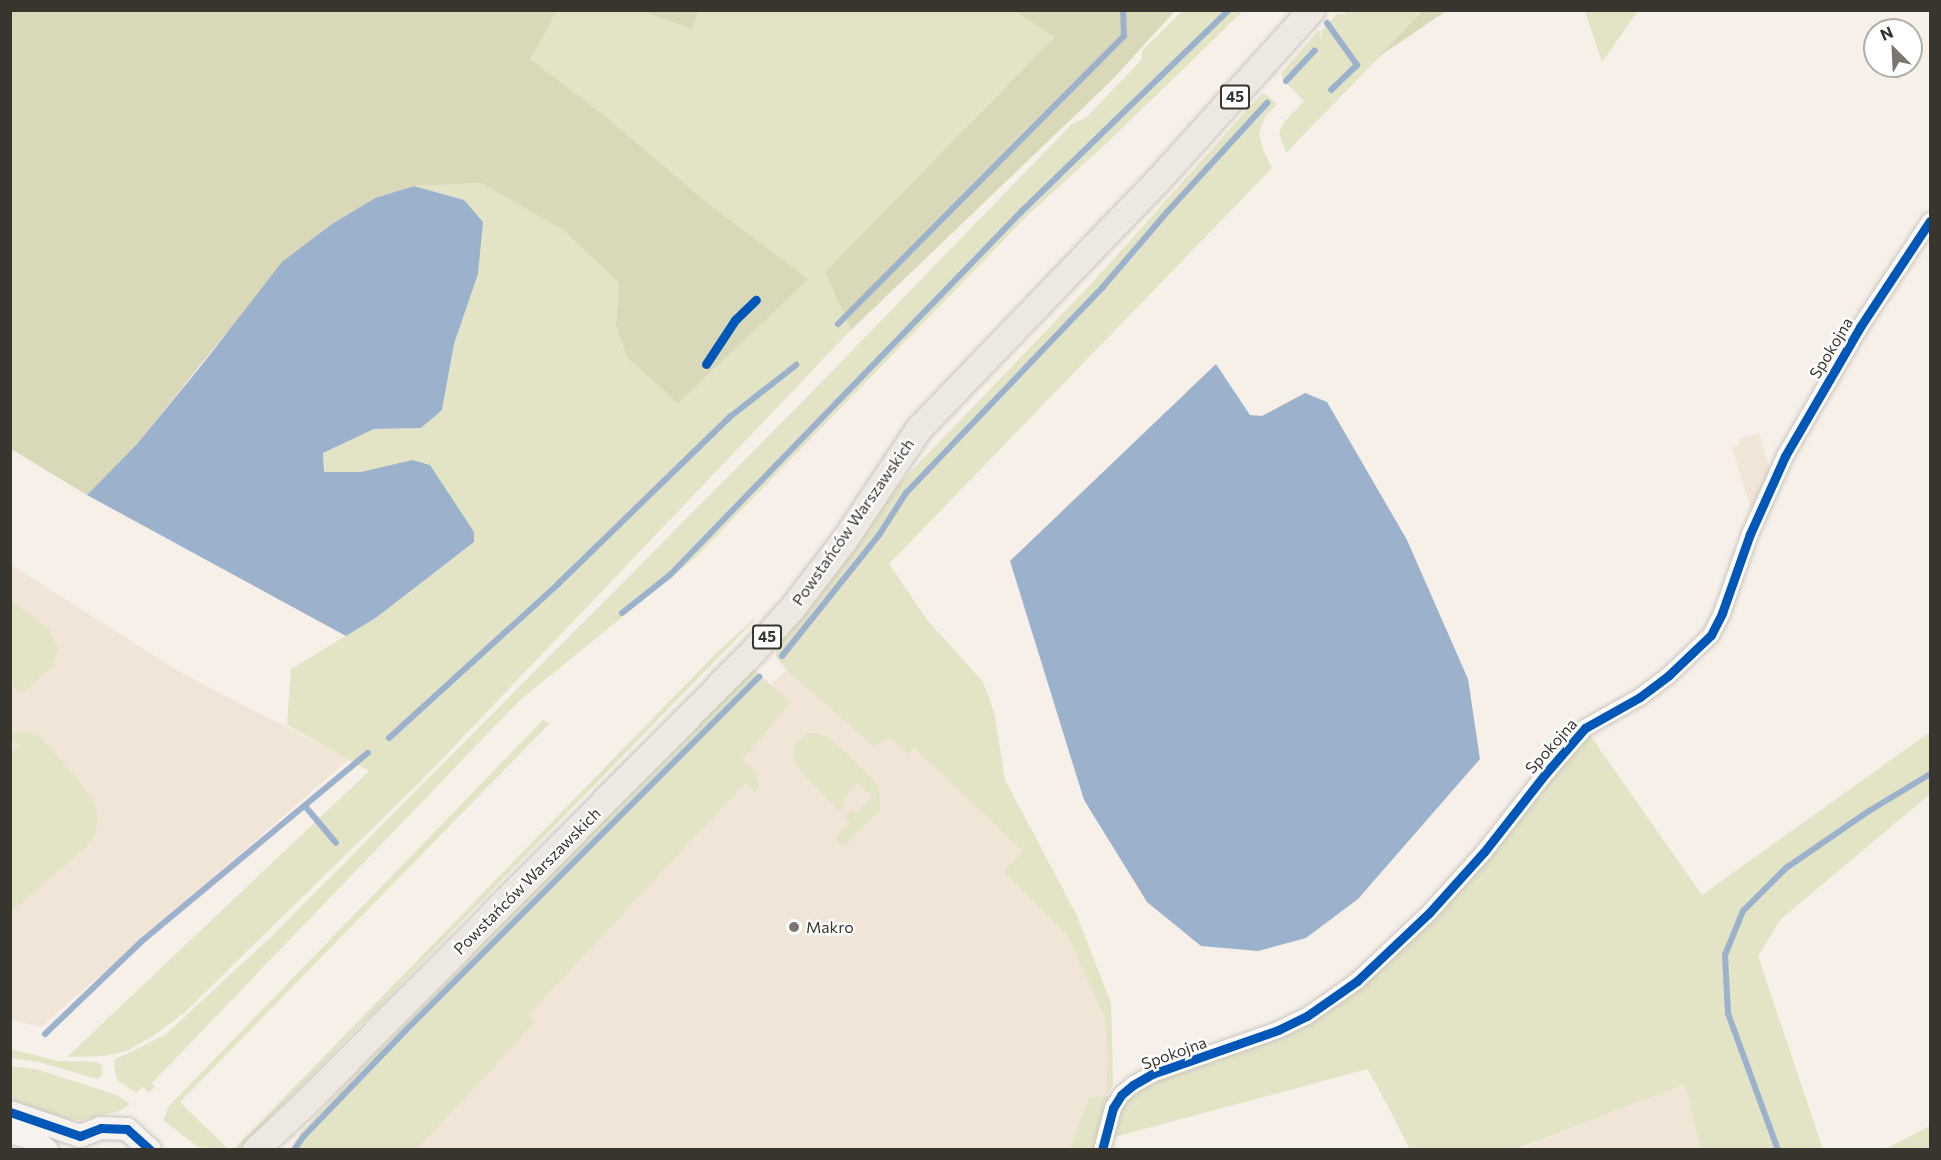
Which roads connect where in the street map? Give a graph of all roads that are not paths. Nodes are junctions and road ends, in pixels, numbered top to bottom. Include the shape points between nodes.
1 (1312, 10) edge
2 (1930, 221) edge
3 (10, 1112) edge
4 (10, 1132) edge
5 (47, 1149) edge
6 (150, 1149) edge
7 (256, 1149) edge
8 (1102, 1149) edge

1 - 7 main road, Powstańców Warszawskich / 45 via 1157,182 919,429 845,540 754,651
2 - 8 street, Spokojna via 1860,327 1785,456 1711,635 1670,675 1640,697 1584,728 1477,861 1357,981 1307,1016 1278,1030 1152,1074 1133,1085 1113,1108
3 - 6 street via 80,1136 100,1128 127,1129
4 - 5 street via 31,1138

